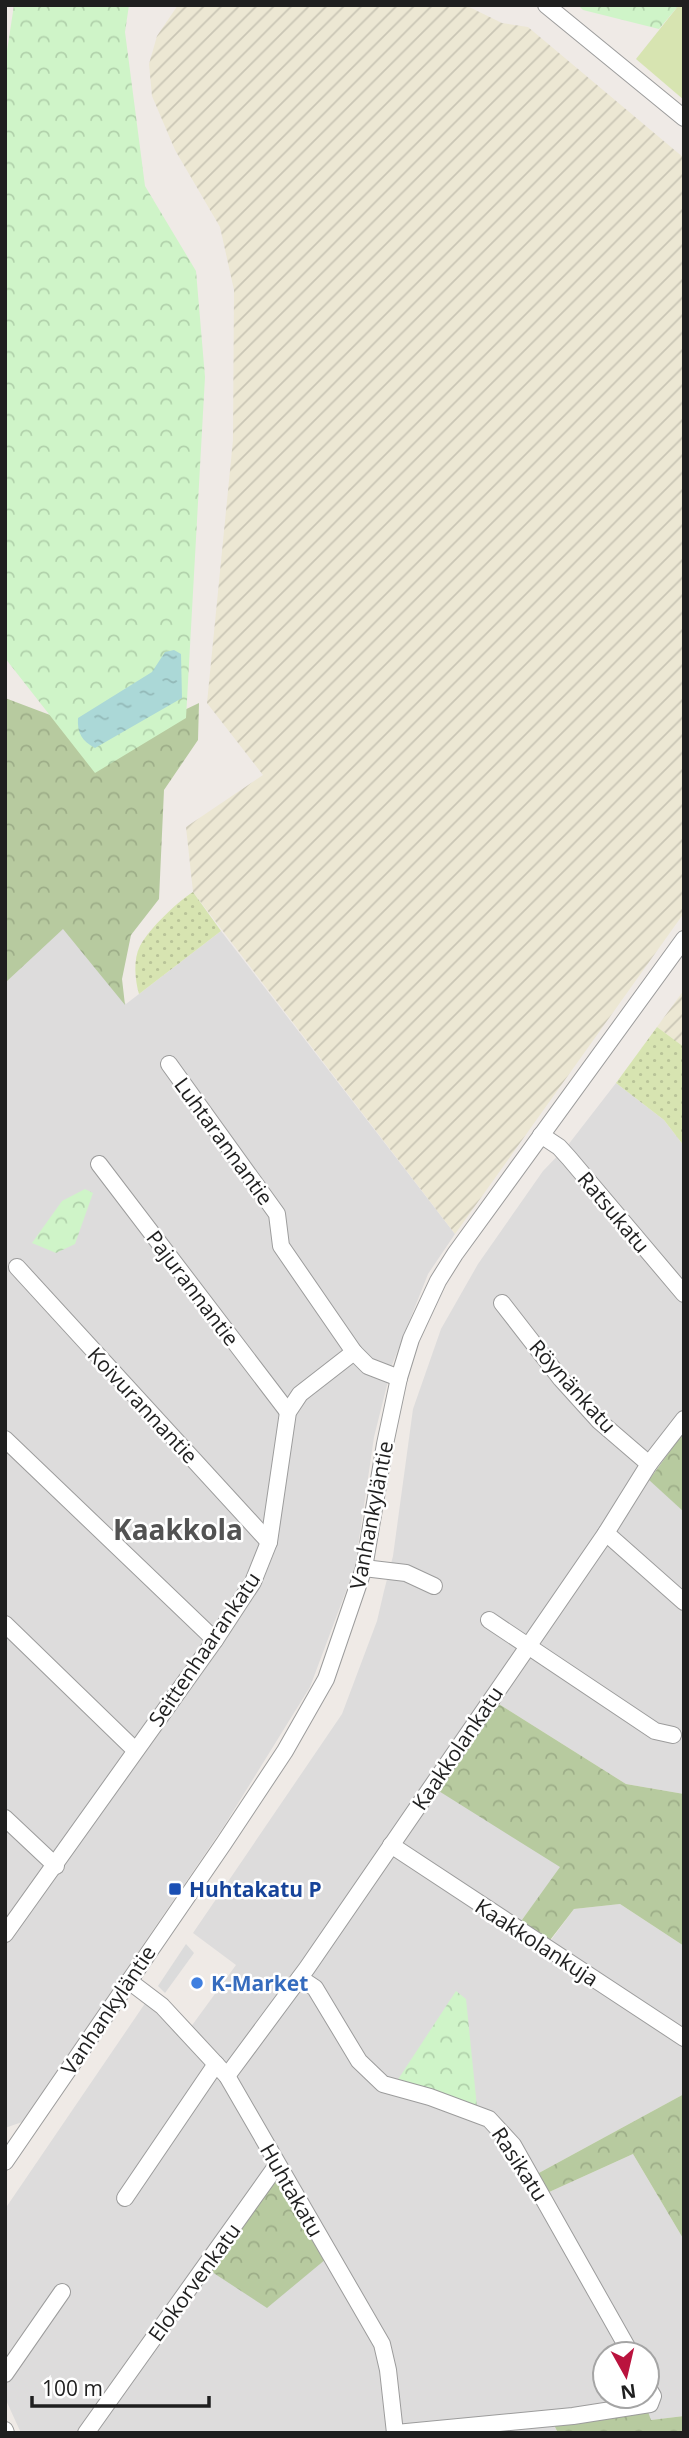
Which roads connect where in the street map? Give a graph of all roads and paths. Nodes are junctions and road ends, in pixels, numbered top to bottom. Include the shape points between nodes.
1 (546, 5) edge
2 (684, 118) edge
3 (684, 939) edge
4 (169, 1064) dead end
5 (541, 1135) junction
6 (99, 1164) dead end
7 (17, 1267) dead end
8 (684, 1294) edge
9 (502, 1303) dead end
10 (354, 1352) junction
11 (399, 1378) junction
12 (288, 1412) junction
13 (684, 1419) edge
14 (5, 1440) edge
15 (649, 1464) junction
16 (606, 1532) junction
17 (269, 1542) junction
18 (363, 1568) junction
19 (434, 1586) dead end
20 (684, 1602) edge
21 (489, 1620) dead end
22 (5, 1624) edge
23 (215, 1640) junction
24 (528, 1644) junction
25 (673, 1735) dead end
26 (135, 1750) junction
27 (5, 1818) edge
28 (391, 1844) junction
29 (56, 1866) junction
30 (5, 1934) edge
31 (300, 1978) junction
32 (129, 1981) junction
33 (684, 2038) edge
34 (221, 2070) junction
35 (10, 2142) edge
36 (5, 2162) edge
37 (277, 2165) junction
38 (125, 2198) dead end
39 (62, 2292) dead end
40 (623, 2340) edge
41 (5, 2374) edge
42 (612, 2410) edge
43 (86, 2433) edge
44 (396, 2433) edge

1 - 2 street
3 - 5 street, Vanhankyläntie
4 - 10 street, Luhtarannantie via 277,1214 281,1246
5 - 8 street, Ratsukatu via 569,1158
5 - 11 street, Vanhankyläntie via 438,1281
6 - 12 street, Pajurannantie
7 - 17 street, Koivurannantie
9 - 15 street, Röynänkatu via 599,1421
10 - 11 street, Luhtarannantie via 368,1366
10 - 12 street via 300,1394
11 - 18 street, Vanhankyläntie
12 - 17 street, Seittenhaarankatu
13 - 15 street, Kaakkolankatu
14 - 23 street
15 - 16 street, Kaakkolankatu
16 - 20 street
16 - 24 street, Kaakkolankatu
17 - 23 street, Seittenhaarankatu via 253,1582
18 - 19 street via 405,1573
18 - 32 street, Vanhankyläntie via 326,1679 304,1719
21 - 24 street
22 - 26 street
23 - 26 street, Seittenhaarankatu
24 - 25 street via 655,1731
24 - 28 street, Kaakkolankatu
26 - 29 street, Seittenhaarankatu
27 - 29 street
28 - 31 street, Kaakkolankatu
28 - 33 street, Kaakkolankuja
29 - 30 street, Seittenhaarankatu
31 - 34 street, Kaakkolankatu
31 - 40 street, Rasikatu via 315,1988 359,2061 383,2084 489,2119 513,2146
32 - 34 street, Huhtakatu via 162,2006
32 - 35 street, Vanhankyläntie
34 - 37 street, Huhtakatu
34 - 38 street, Kaakkolankatu
35 - 36 street, Vanhankyläntie
37 - 43 street, Elokorvenkatu
37 - 44 street, Huhtakatu via 382,2344
39 - 41 street
42 - 44 street

